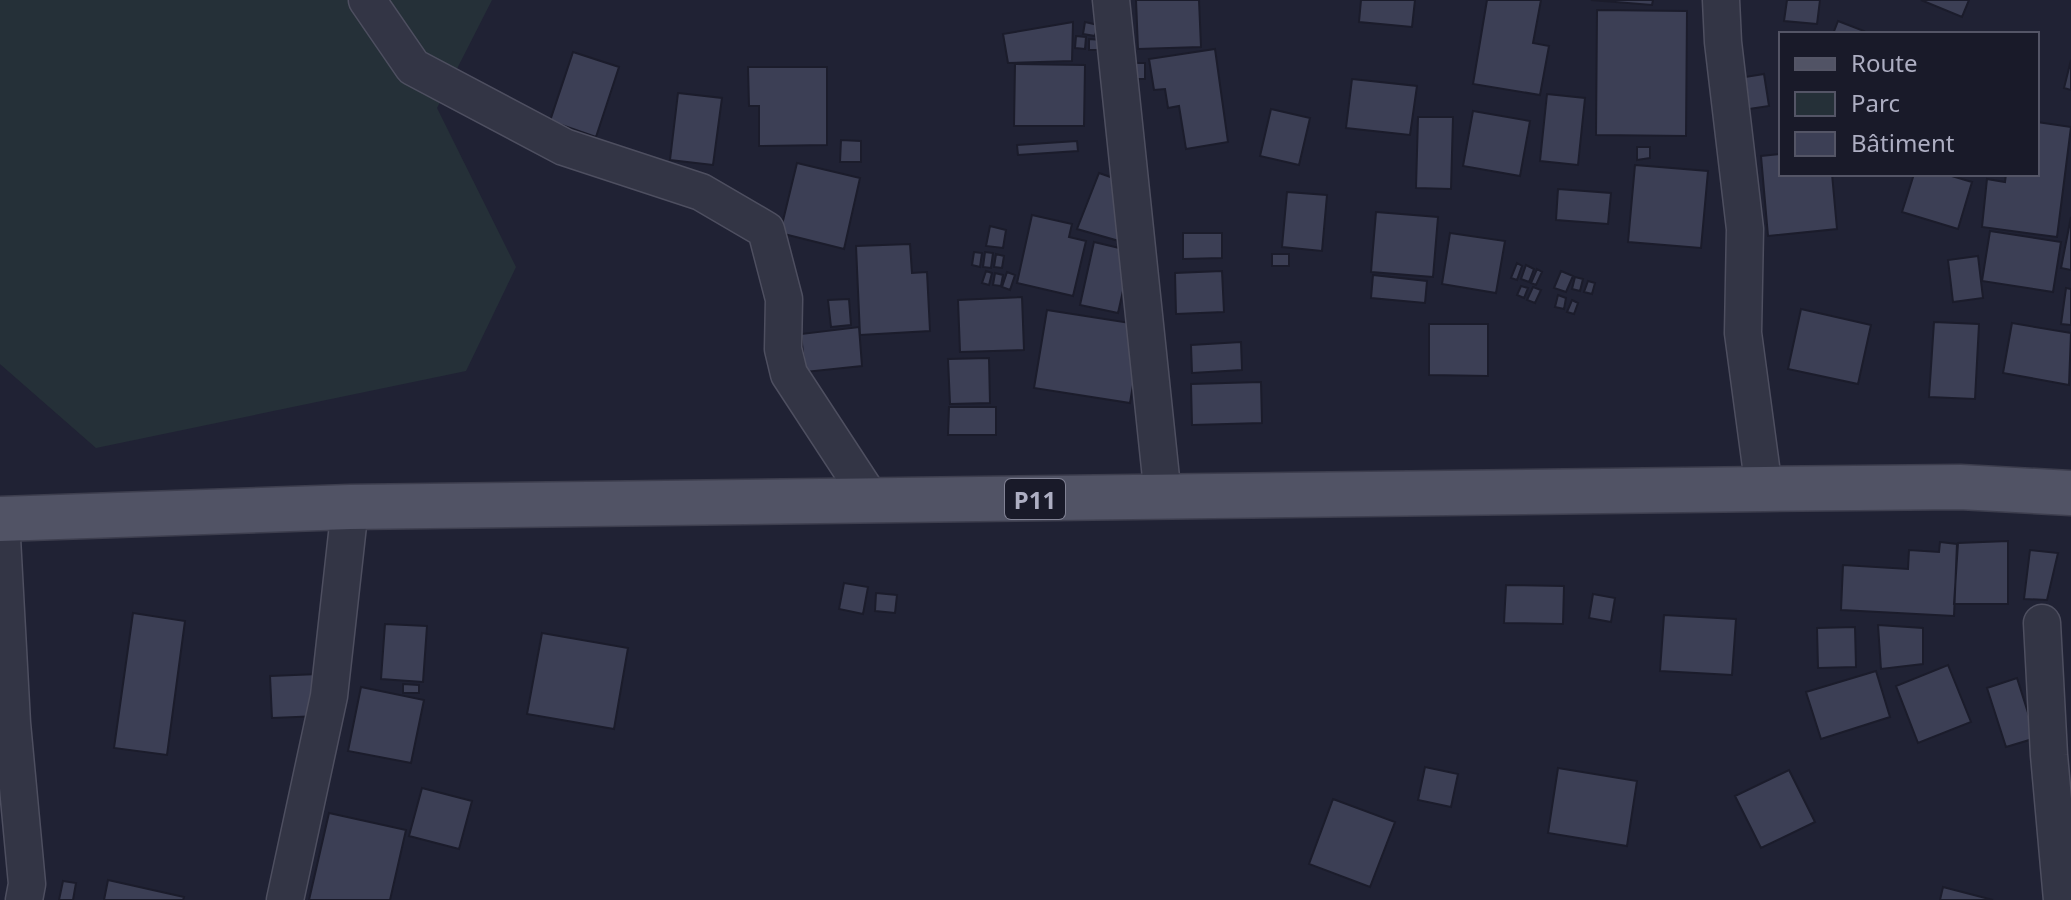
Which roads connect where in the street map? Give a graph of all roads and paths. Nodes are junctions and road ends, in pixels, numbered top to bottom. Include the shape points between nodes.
1 (367, 0) edge
2 (1111, 0) edge
3 (1721, 0) edge
4 (1764, 489) junction
5 (2071, 493) edge
6 (1163, 497) junction
7 (872, 501) junction
8 (350, 507) junction
9 (0, 519) edge
10 (2042, 623) dead end
11 (24, 900) edge
12 (285, 900) edge
13 (2062, 900) edge

1 - 7 street via 413,67 564,147 701,192 766,230 784,299 783,349 789,374
2 - 6 street
3 - 4 street via 1745,229 1743,333
4 - 5 main road, P11 via 1960,487
4 - 6 main road, P11
6 - 7 main road, P11
7 - 8 main road, P11
8 - 9 main road, P11
8 - 12 street via 329,696
9 - 11 street
10 - 13 street

